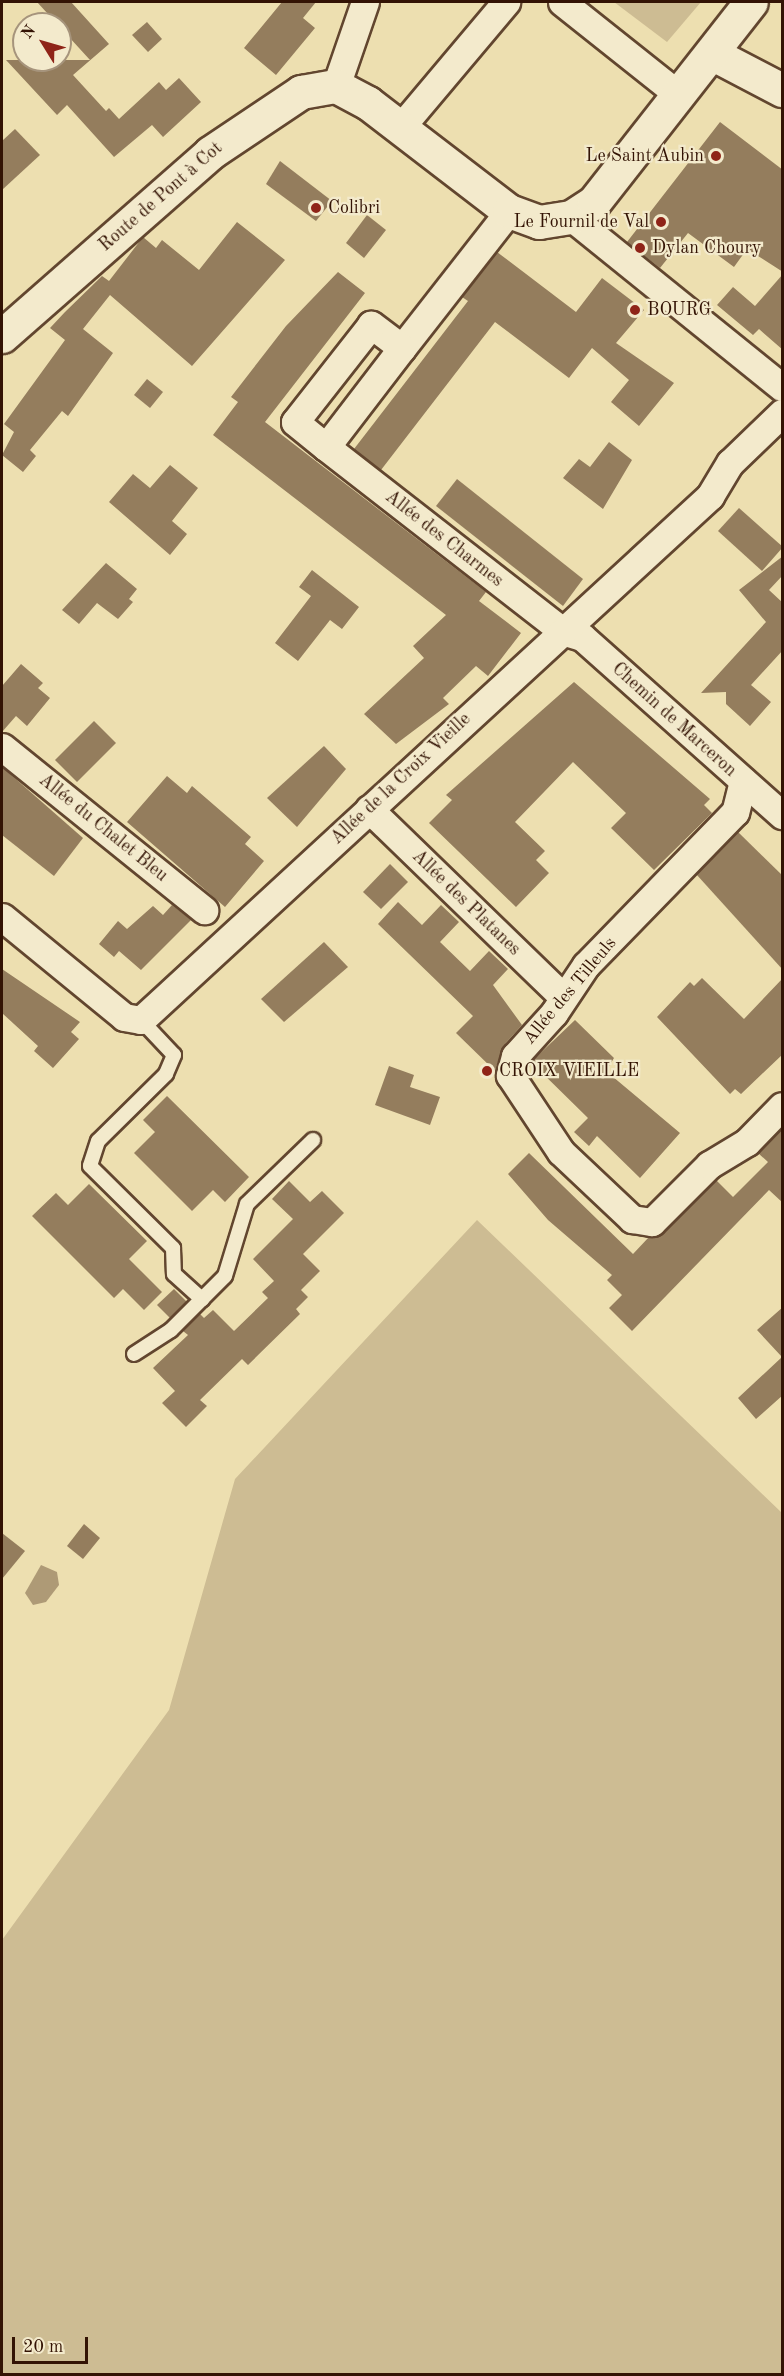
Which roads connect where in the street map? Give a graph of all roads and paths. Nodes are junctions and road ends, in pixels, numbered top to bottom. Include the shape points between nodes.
1 (365, 2) edge
2 (506, 2) edge
3 (562, 2) edge
4 (751, 2) edge
5 (713, 54) junction
6 (336, 86) junction
7 (783, 90) edge
8 (679, 95) junction
9 (400, 128) junction
10 (509, 211) junction
11 (571, 218) junction
12 (2, 336) edge
13 (402, 348) junction
14 (783, 387) edge
15 (783, 413) edge
16 (326, 447) junction
17 (562, 631) junction
18 (2, 747) edge
19 (743, 781) junction
20 (369, 809) junction
21 (783, 815) edge
22 (204, 910) dead end
23 (2, 917) edge
24 (563, 997) junction
25 (141, 1020) junction
26 (783, 1106) edge
27 (313, 1140) dead end
28 (202, 1299) junction
29 (134, 1354) dead end

1 - 6 street
2 - 9 street
3 - 8 street
4 - 5 street
5 - 7 street
5 - 8 street
6 - 9 street
6 - 12 street, Route de Pont à Cot via 284,100 210,153
8 - 11 street via 594,202
9 - 10 street
10 - 11 street via 539,222
10 - 13 street
11 - 14 street
13 - 16 street
13 - 16 street, Allée des Charmes via 371,325 295,422
15 - 17 street, Allée de la Croix Vieille via 730,463 710,496
16 - 17 street, Allée des Charmes
17 - 19 street, Chemin de Marceron via 582,637
17 - 20 street, Allée de la Croix Vieille
18 - 22 street, Allée du Chalet Bleu
19 - 21 street, Chemin de Marceron
19 - 24 street, Allée des Tilleuls via 735,812 586,965
20 - 24 street, Allée des Platanes
20 - 25 street, Allée de la Croix Vieille
23 - 25 street via 124,1017
24 - 26 street, Allée des Tilleuls via 515,1056 510,1075 561,1152 632,1219 652,1222 709,1165 747,1142
25 - 28 lane via 174,1055 165,1074 98,1142 90,1166 172,1248 174,1274
27 - 28 lane via 247,1204 225,1276
28 - 29 lane via 171,1330

